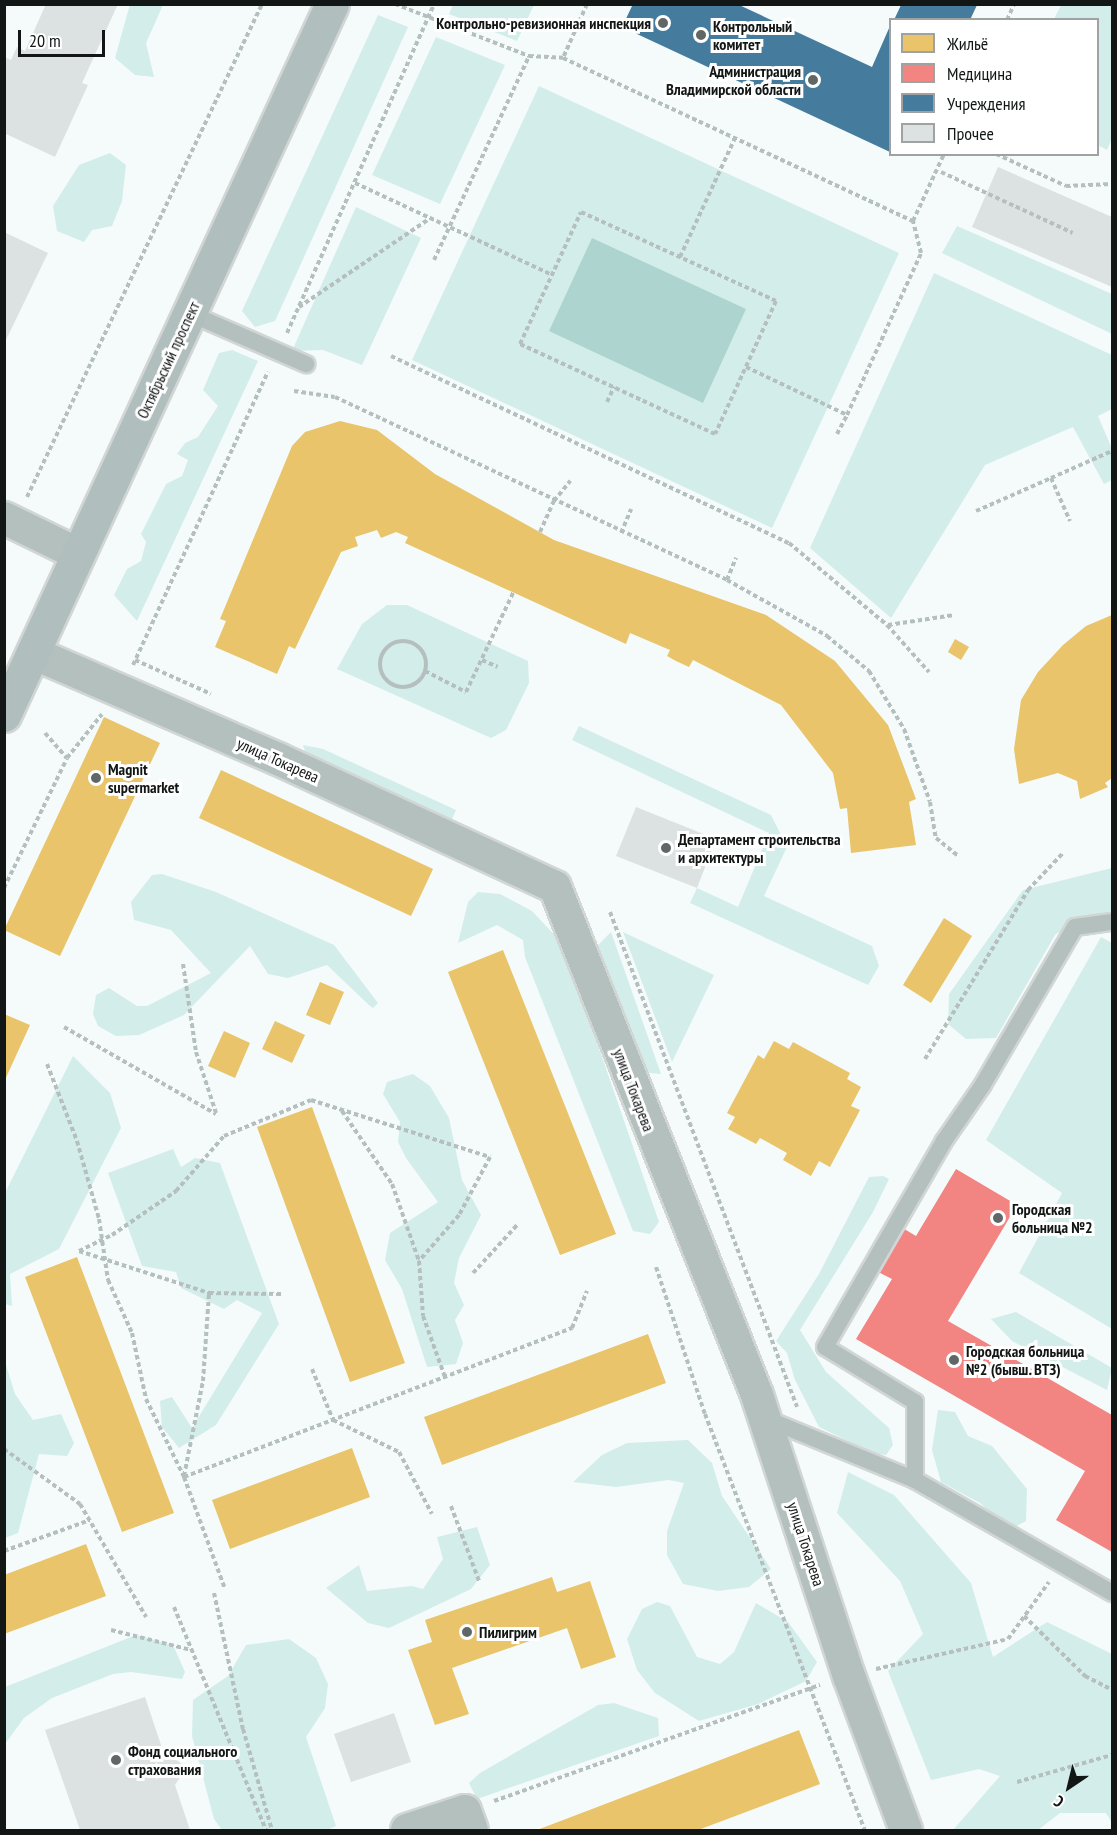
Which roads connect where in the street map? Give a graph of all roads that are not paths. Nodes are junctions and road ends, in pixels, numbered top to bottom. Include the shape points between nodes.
1 (332, 4) edge
2 (189, 313) junction
3 (306, 364) dead end
4 (15, 509) edge
5 (78, 554) junction
6 (33, 653) junction
7 (4, 715) edge
8 (1113, 922) edge
9 (764, 1418) junction
10 (915, 1480) junction
11 (1113, 1593) edge
12 (468, 1821) edge
13 (407, 1830) edge
14 (906, 1830) edge

1 - 2 main road, Октябрьский проспект
2 - 3 lane
2 - 5 main road, Октябрьский проспект
4 - 5 street
5 - 6 main road, Октябрьский проспект
6 - 7 main road, Октябрьский проспект
6 - 9 street, улица Токарева via 278,759 555,888
8 - 10 lane via 1075,927 982,1086 944,1141 825,1347 915,1402
9 - 10 lane
9 - 14 street, улица Токарева via 849,1676
10 - 11 lane
12 - 13 street

